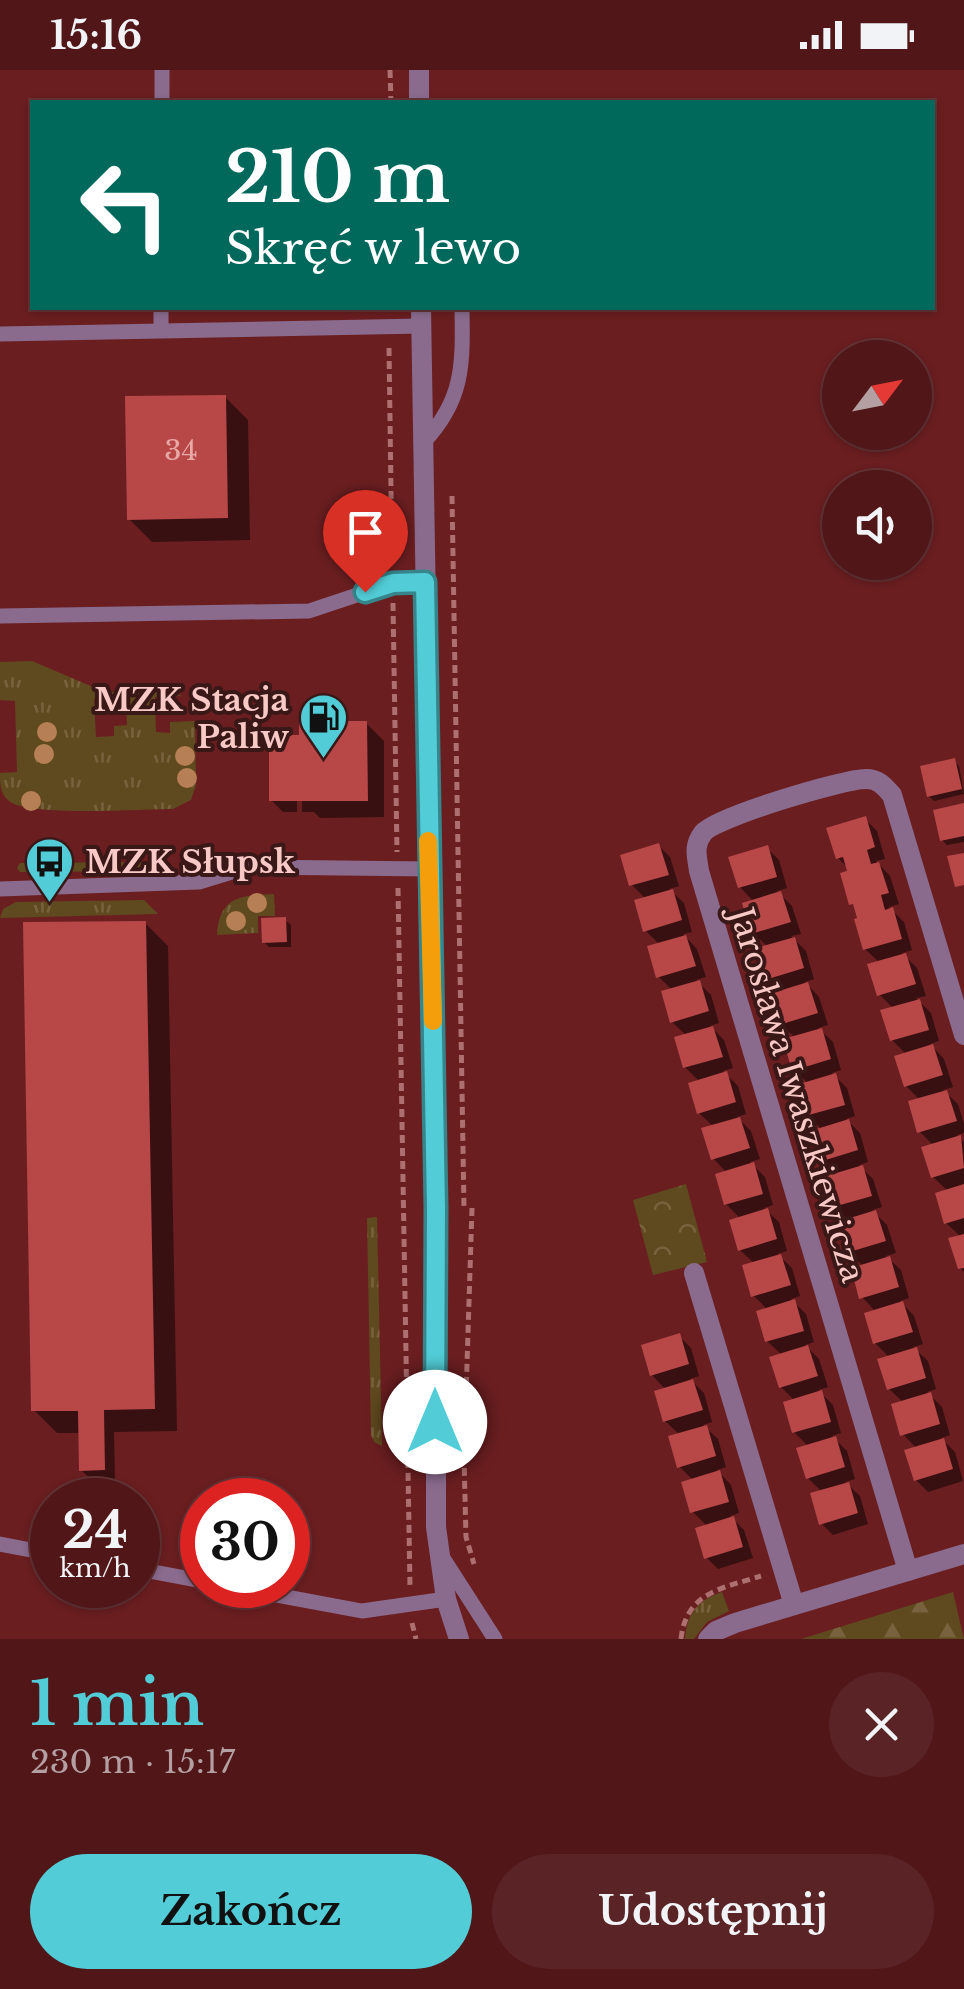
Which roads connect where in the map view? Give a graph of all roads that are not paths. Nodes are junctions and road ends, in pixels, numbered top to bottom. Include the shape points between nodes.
1 (162, 70) edge
2 (162, 100) edge
3 (161, 310) edge
4 (462, 310) edge
5 (421, 316) edge
6 (161, 330) junction
7 (0, 334) edge
8 (423, 443) junction
9 (425, 582) junction
10 (0, 616) edge
11 (430, 869) junction
12 (0, 889) edge
13 (964, 1035) edge
14 (694, 1273) dead end
15 (0, 1544) edge
16 (30, 1550) edge
17 (437, 1550) junction
18 (964, 1554) edge
19 (908, 1570) junction
20 (446, 1599) junction
21 (310, 1601) edge
22 (794, 1605) junction
23 (459, 1639) edge
24 (495, 1639) edge
25 (708, 1639) edge

1 - 2 lane
3 - 6 lane
4 - 8 lane via 463,368 444,422
5 - 6 lane via 388,326
5 - 8 street
6 - 7 lane
8 - 9 street
9 - 10 lane via 393,583 308,611
9 - 11 street
11 - 12 lane via 248,867 199,882
11 - 17 street
13 - 19 street, Jarosława Iwaszkiewicza via 892,795 880,782 840,784 716,822 704,832 696,847 704,890
14 - 22 street
15 - 16 lane
17 - 20 street
17 - 24 lane
18 - 19 street
19 - 22 street
20 - 21 lane via 362,1610
20 - 23 street
22 - 25 street via 716,1630

